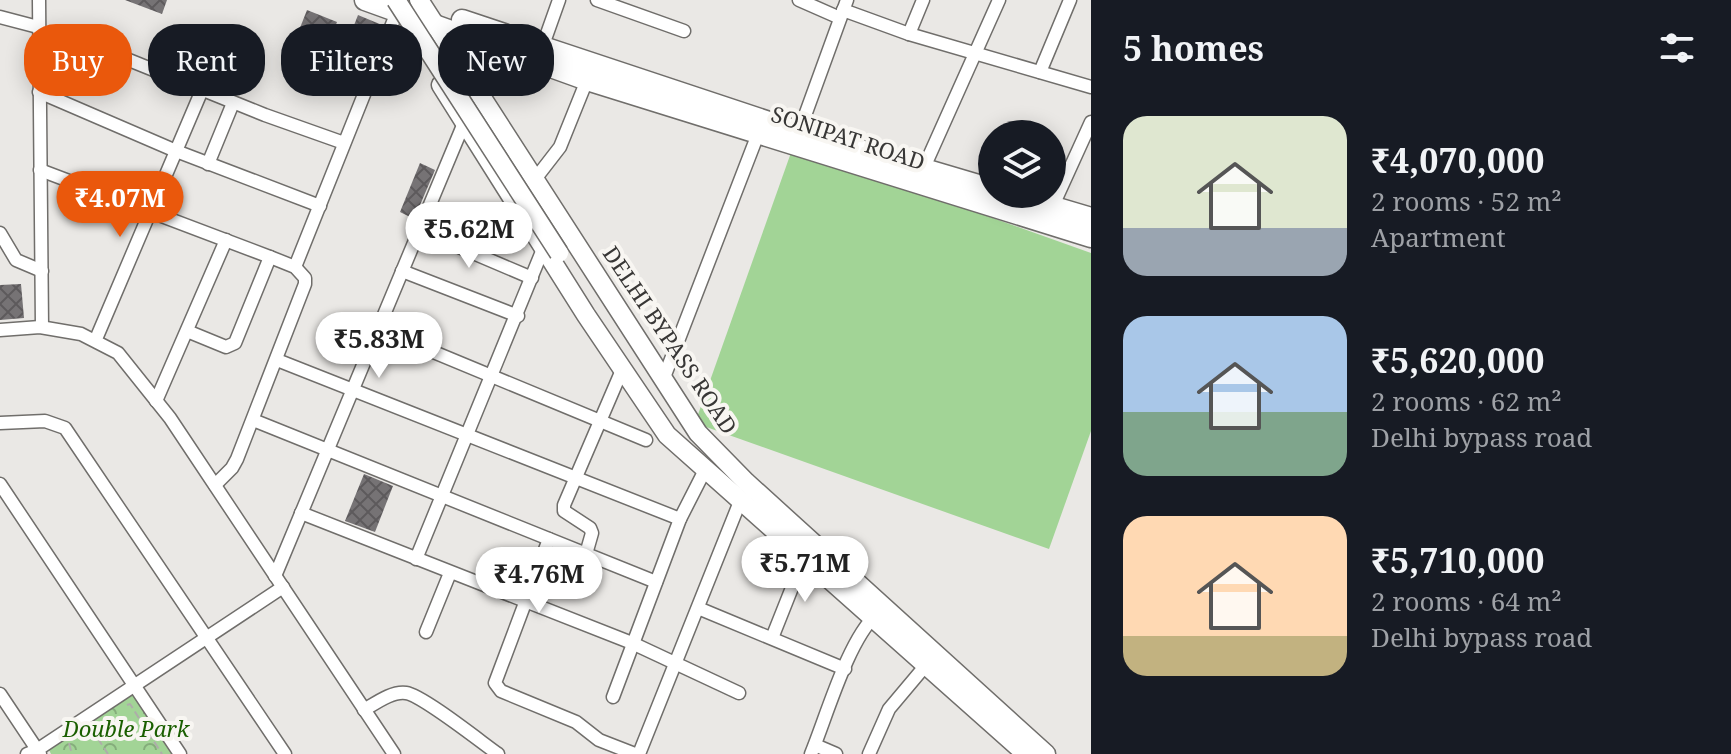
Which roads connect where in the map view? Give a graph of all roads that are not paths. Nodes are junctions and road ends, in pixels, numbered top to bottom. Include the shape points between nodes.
1 (39, 0) edge
2 (365, 0) edge
3 (559, 0) edge
4 (597, 0) edge
5 (799, 0) edge
6 (923, 0) edge
7 (999, 0) edge
8 (1070, 0) edge
9 (408, 5) edge
10 (843, 9) edge
11 (0, 17) edge
12 (27, 24) edge
13 (38, 24) edge
14 (472, 24) edge
15 (550, 24) edge
16 (684, 31) dead end
17 (909, 34) junction
18 (554, 49) edge
19 (977, 54) junction
20 (1040, 72) junction
21 (587, 80) junction
22 (1091, 87) edge
23 (39, 96) edge
24 (48, 96) edge
25 (199, 96) edge
26 (216, 96) edge
27 (233, 103) junction
28 (695, 105) junction
29 (1091, 122) edge
30 (464, 123) junction
31 (799, 132) junction
32 (758, 134) junction
33 (344, 143) junction
34 (176, 151) junction
35 (208, 164) junction
36 (40, 170) junction
37 (921, 177) junction
38 (536, 178) junction
39 (978, 187) edge
40 (320, 206) junction
41 (1036, 208) edge
42 (153, 211) junction
43 (1049, 215) junction
44 (1091, 218) edge
45 (419, 230) junction
46 (0, 233) edge
47 (1091, 237) edge
48 (226, 240) junction
49 (557, 251) junction
50 (270, 257) junction
51 (295, 267) junction
52 (42, 271) junction
53 (402, 271) junction
54 (532, 278) junction
55 (518, 316) junction
56 (42, 327) junction
57 (378, 329) junction
58 (0, 330) edge
59 (187, 331) junction
60 (96, 339) junction
61 (277, 360) junction
62 (622, 370) junction
63 (491, 376) junction
64 (663, 380) junction
65 (353, 389) junction
66 (156, 401) junction
67 (253, 420) junction
68 (598, 422) junction
69 (0, 423) edge
70 (468, 434) junction
71 (703, 439) junction
72 (646, 440) dead end
73 (328, 449) junction
74 (682, 449) junction
75 (706, 468) junction
76 (575, 477) junction
77 (0, 484) edge
78 (215, 485) junction
79 (442, 496) junction
80 (741, 499) junction
81 (13, 504) junction
82 (0, 513) edge
83 (301, 513) junction
84 (680, 519) junction
85 (549, 539) junction
86 (586, 554) junction
87 (805, 555) junction
88 (416, 559) junction
89 (450, 573) junction
90 (279, 582) junction
91 (656, 582) junction
92 (525, 602) junction
93 (698, 608) junction
94 (880, 612) junction
95 (426, 632) dead end
96 (207, 638) junction
97 (772, 638) junction
98 (632, 643) junction
99 (676, 663) junction
100 (926, 665) junction
101 (845, 669) junction
102 (135, 686) junction
103 (739, 693) dead end
104 (0, 694) edge
105 (613, 697) dead end
106 (364, 710) junction
107 (813, 750) edge
108 (35, 753) edge
109 (180, 754) edge
110 (285, 754) edge
111 (394, 754) edge
112 (498, 754) edge
113 (637, 754) edge
114 (836, 754) edge
115 (869, 754) edge
116 (1026, 754) edge
117 (1046, 754) edge

1 - 13 street
2 - 9 main road, SONIPAT ROAD
3 - 15 street
4 - 16 street
5 - 10 street
6 - 17 street
7 - 19 street
8 - 20 street
9 - 14 main road, SONIPAT ROAD
9 - 21 main road, SONIPAT ROAD
9 - 30 main road, DELHI BYPASS ROAD
9 - 33 street
9 - 38 main road, DELHI BYPASS ROAD
9 - 49 main road, bridge
10 - 17 street
10 - 31 street
11 - 12 street
17 - 19 street
18 - 28 main road, SONIPAT ROAD
19 - 20 street
19 - 37 street
20 - 22 street
21 - 28 main road, SONIPAT ROAD
21 - 38 street via 560,147
23 - 36 street
24 - 34 street
25 - 34 street
26 - 27 street
27 - 33 street
27 - 35 street
28 - 31 main road, SONIPAT ROAD
28 - 32 main road, SONIPAT ROAD
29 - 43 street
30 - 45 street
30 - 49 main road, DELHI BYPASS ROAD
31 - 37 main road, SONIPAT ROAD
32 - 37 main road, SONIPAT ROAD
32 - 64 street
33 - 40 street
34 - 35 street
34 - 42 street
35 - 40 street
36 - 42 street
36 - 52 street
37 - 39 main road, SONIPAT ROAD
37 - 43 main road, SONIPAT ROAD
38 - 64 main road, DELHI BYPASS ROAD
40 - 51 street
41 - 43 main road, SONIPAT ROAD
42 - 48 street
42 - 60 street
43 - 44 main road, SONIPAT ROAD
43 - 47 main road, SONIPAT ROAD
45 - 53 street
45 - 54 street
46 - 52 street via 16,260
48 - 50 street
48 - 59 street
49 - 54 street
49 - 62 main road, DELHI BYPASS ROAD
49 - 71 main road via 674,414
49 - 74 main road via 680,438
50 - 51 street
50 - 59 street via 231,347
51 - 61 street via 305,284
52 - 56 street
53 - 55 street
53 - 57 street
54 - 55 street
55 - 63 street
56 - 58 street
56 - 60 street
57 - 63 street
57 - 65 street
59 - 66 street
60 - 66 street via 118,353
61 - 65 street
61 - 67 street
62 - 68 street
62 - 74 main road, DELHI BYPASS ROAD
63 - 68 street
63 - 70 street
64 - 71 main road, DELHI BYPASS ROAD
65 - 70 street
65 - 73 street
66 - 78 street
67 - 73 street
67 - 78 street via 232,468
68 - 72 street
68 - 76 street
69 - 96 street via 45,421 65,428
70 - 76 street
70 - 79 street
71 - 94 main road, DELHI BYPASS ROAD
73 - 79 street
73 - 83 street
74 - 75 main road, DELHI BYPASS ROAD
75 - 80 main road, DELHI BYPASS ROAD
75 - 84 street
76 - 84 street
76 - 86 street via 564,511 590,528
77 - 81 street
78 - 90 street
79 - 85 street
79 - 88 street
80 - 87 main road, DELHI BYPASS ROAD
80 - 93 street
81 - 82 street
81 - 102 street
83 - 88 street
83 - 90 street
84 - 91 street
85 - 86 street
85 - 92 street
86 - 91 street
87 - 94 main road, DELHI BYPASS ROAD
87 - 97 street
88 - 89 street
89 - 92 street
89 - 95 street
90 - 96 street
90 - 106 street
91 - 98 street
92 - 98 street
92 - 113 street via 495,679 497,688
93 - 97 street
93 - 99 street
94 - 100 main road, DELHI BYPASS ROAD
94 - 101 street via 862,633
94 - 117 main road, DELHI BYPASS ROAD
96 - 102 street
96 - 110 street
97 - 101 street
98 - 99 street
98 - 105 street
99 - 103 street
99 - 113 street
100 - 115 street via 889,709
100 - 116 main road, DELHI BYPASS ROAD
101 - 107 street
102 - 108 street
102 - 109 street
104 - 108 street
106 - 111 street
106 - 112 street via 405,693
107 - 114 street

